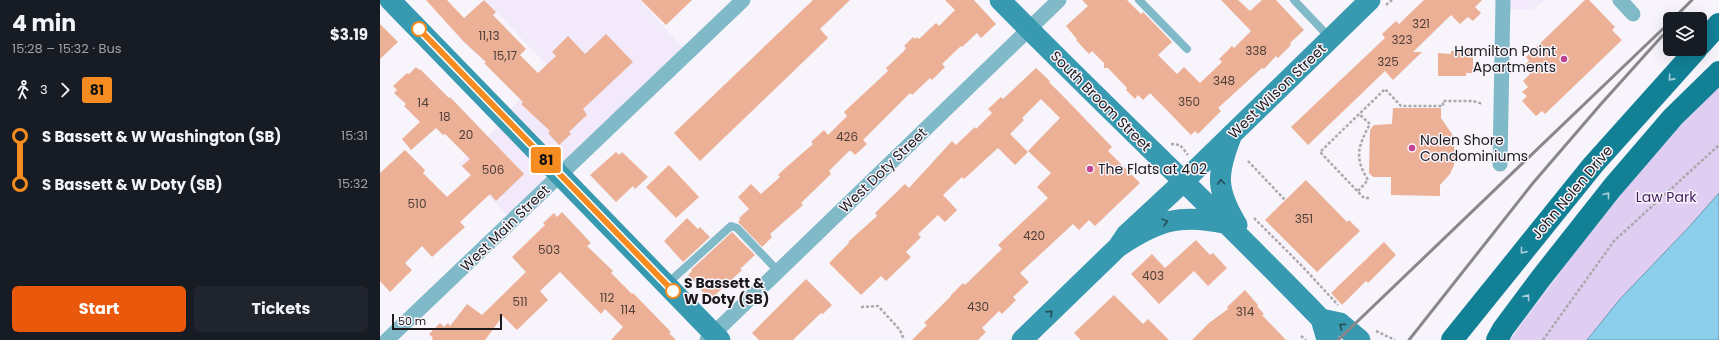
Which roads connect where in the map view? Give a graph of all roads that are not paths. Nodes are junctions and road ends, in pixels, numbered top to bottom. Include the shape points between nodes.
1 (390, 0) edge
2 (743, 0) edge
3 (1000, 0) edge
4 (1059, 0) edge
5 (1139, 0) edge
6 (1294, 0) edge
7 (1503, 0) edge
8 (1620, 0) edge
9 (1376, 4) edge
10 (1633, 14) dead end
11 (1719, 24) edge
12 (1029, 29) junction
13 (1707, 37) edge
14 (1330, 38) junction
15 (1187, 49) dead end
16 (1691, 56) edge
17 (1719, 72) edge
18 (1232, 134) junction
19 (1500, 164) dead end
20 (560, 175) junction
21 (1183, 182) junction
22 (1228, 224) junction
23 (1247, 242) junction
24 (1118, 247) junction
25 (778, 271) junction
26 (667, 285) junction
27 (1322, 319) junction
28 (1457, 334) edge
29 (1366, 335) edge
30 (1498, 336) edge
31 (714, 338) edge
32 (387, 340) edge
33 (1022, 340) edge
34 (1329, 340) edge
35 (1436, 340) edge

1 - 20 street
2 - 20 street, West Main Street
3 - 12 street, South Broom Street
4 - 12 street, West Doty Street
5 - 15 lane
6 - 14 lane
7 - 19 street
8 - 10 street
9 - 14 street, West Wilson Street
11 - 13 main road
12 - 21 street, South Broom Street
12 - 25 street, West Doty Street
14 - 18 street, West Wilson Street
16 -> 28 main road, John Nolen Drive via 1593,165
30 -> 17 main road, John Nolen Drive via 1612,188 1673,117
18 - 21 street, West Wilson Street
23 -> 18 street via 1229,211 1220,185 1221,166
20 - 26 street
20 - 32 street, West Main Street
21 - 22 street, South Broom Street
21 - 24 street, West Wilson Street via 1126,235
22 - 23 street, South Broom Street
24 -> 22 street via 1158,224 1172,220 1199,218
23 - 27 street, South Broom Street
33 -> 24 street
25 - 26 lane via 737,228 731,226
25 - 31 street, West Doty Street
26 - 31 street
29 -> 27 street via 1340,323
27 - 34 street, South Broom Street
28 - 35 main road

